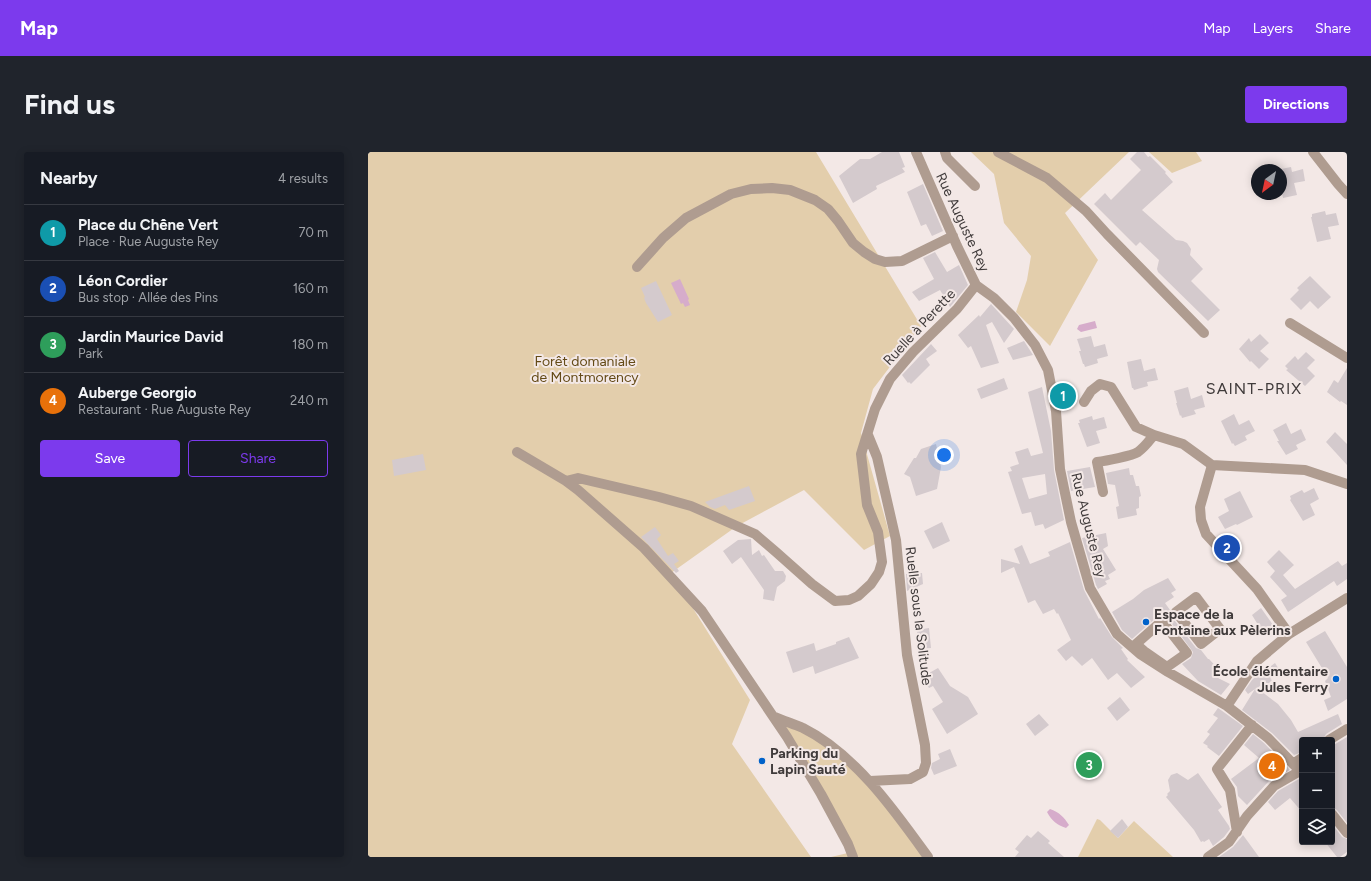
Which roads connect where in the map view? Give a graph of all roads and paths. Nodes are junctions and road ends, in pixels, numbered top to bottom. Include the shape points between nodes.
1 (916, 152) edge
2 (944, 152) edge
3 (998, 152) edge
4 (1312, 152) edge
5 (975, 186) dead end
6 (1347, 194) edge
7 (953, 236) junction
8 (637, 267) dead end
9 (976, 285) junction
10 (1290, 323) dead end
11 (1204, 334) dead end
12 (1347, 358) edge
13 (1084, 402) dead end
14 (868, 435) junction
15 (1154, 435) junction
16 (517, 452) dead end
17 (1212, 465) junction
18 (566, 481) junction
19 (1347, 484) edge
20 (1103, 492) dead end
21 (1347, 598) edge
22 (1289, 634) junction
23 (1201, 644) joint
24 (1187, 653) joint
25 (1227, 706) junction
26 (775, 717) junction
27 (1252, 725) junction
28 (1347, 729) edge
29 (1334, 737) edge
30 (1298, 769) edge
31 (870, 781) junction
32 (1335, 818) edge
33 (1237, 832) junction
34 (1347, 833) edge
35 (853, 857) edge
36 (928, 857) edge
37 (1208, 857) edge

1 - 7 street, Rue Auguste Rey
2 - 5 street
3 - 11 street via 1048,178 1086,211
4 - 6 street
7 - 8 street via 902,261 885,262 864,252 828,209 816,200 790,190 751,189 731,194 686,218 663,238
7 - 9 street, Rue Auguste Rey
9 - 14 street, Ruelle à Perette via 957,309 913,352 890,379 875,409
9 - 25 street, Rue Auguste Rey via 1014,318 1035,345 1048,370 1056,411 1060,468 1071,522 1090,588 1117,634 1140,654
10 - 12 street
13 - 15 street via 1091,391 1100,384 1111,387 1136,427
14 - 18 street, Ruelle à Perette via 861,454 867,505 878,532 882,562 872,584 849,600 835,601 754,534 691,506 578,478
14 - 31 street, Ruelle sous la Solitude via 877,457 896,540 907,655 926,762 923,772 910,780
15 - 17 street via 1184,444
15 - 20 street via 1137,452 1097,462
16 - 18 street
17 - 19 street via 1305,470
17 - 22 street via 1200,507 1206,534 1257,589
18 - 26 street via 644,548 702,611
21 - 22 street
22 - 25 street via 1257,661
23 - 23 street via 1220,629 1196,597 1176,612
24 - 24 street via 1162,621 1136,644 1167,668
25 - 27 street, Rue Auguste Rey
26 - 31 street via 803,728 831,746
26 - 35 street via 821,794
27 - 30 street, Rue Auguste Rey
27 - 33 street via 1217,769 1230,790
28 - 29 street
30 - 33 street via 1274,786 1247,816
31 - 36 street
32 - 34 street
33 - 37 street via 1229,842

